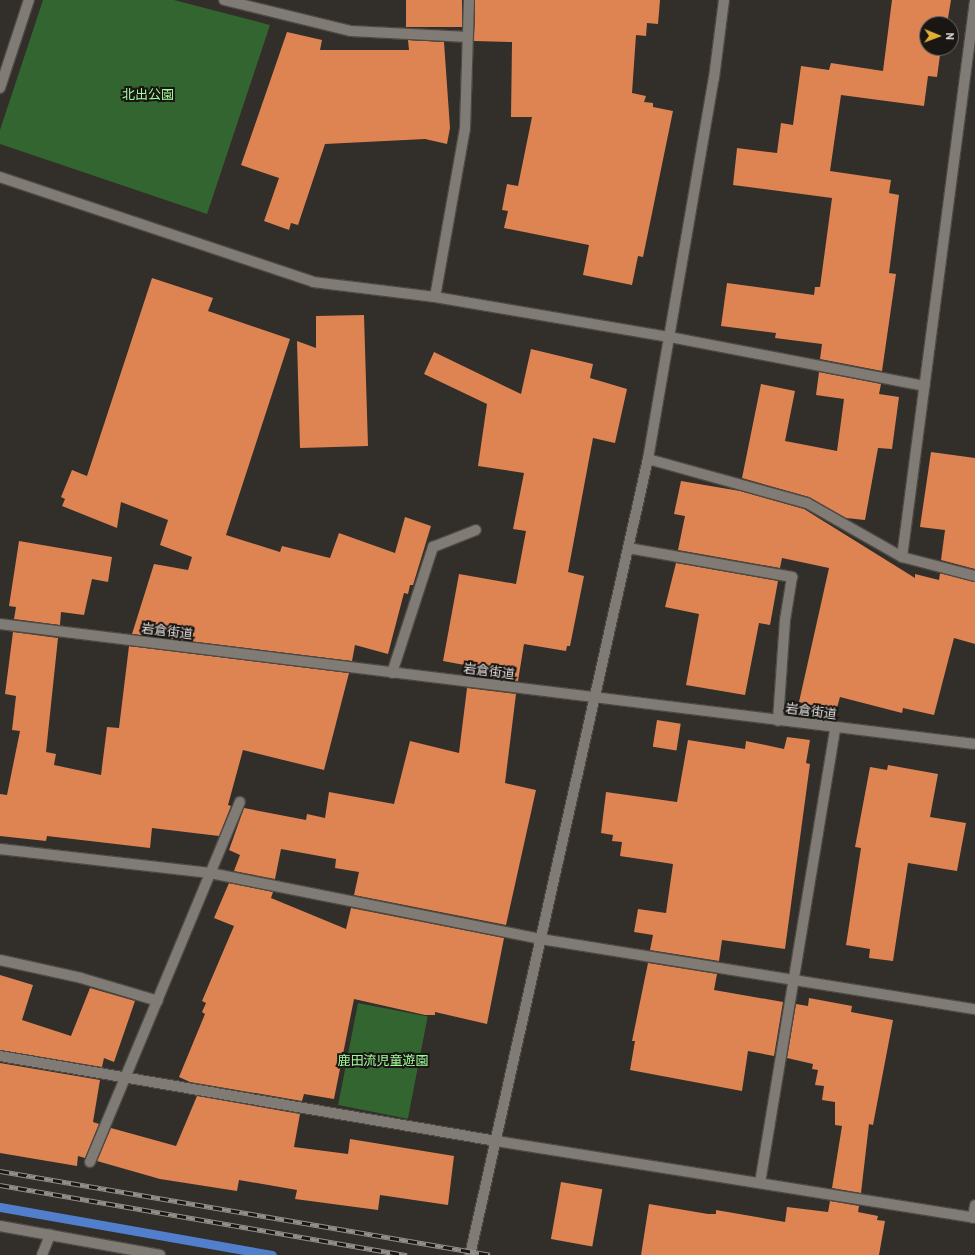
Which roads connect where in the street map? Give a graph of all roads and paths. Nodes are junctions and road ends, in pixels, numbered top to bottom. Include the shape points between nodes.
1 (29, 0) edge
2 (224, 0) edge
3 (469, 0) edge
4 (724, 0) edge
5 (975, 1) edge
6 (468, 37) junction
7 (0, 88) edge
8 (0, 177) edge
9 (435, 296) junction
10 (670, 337) junction
11 (924, 386) junction
12 (648, 459) junction
13 (476, 530) dead end
14 (628, 548) junction
15 (902, 557) junction
16 (975, 576) edge
17 (0, 624) edge
18 (392, 673) junction
19 (595, 698) junction
20 (778, 720) junction
21 (836, 728) junction
22 (975, 744) edge
23 (240, 802) dead end
24 (0, 849) edge
25 (210, 872) junction
26 (541, 939) junction
27 (0, 960) edge
28 (792, 977) junction
29 (158, 1001) junction
30 (975, 1009) edge
31 (0, 1056) edge
32 (126, 1078) junction
33 (496, 1141) junction
34 (90, 1162) dead end
35 (760, 1183) junction
36 (975, 1205) edge
37 (974, 1218) edge
38 (0, 1226) edge
39 (50, 1234) junction
40 (42, 1255) edge
41 (160, 1255) edge
42 (470, 1255) edge

1 - 7 street
2 - 6 street via 351,31
3 - 6 street
4 - 10 street via 716,70
5 - 11 street
6 - 9 street via 465,128
8 - 9 street via 313,282
9 - 10 street
10 - 11 street
10 - 12 street
11 - 15 street
12 - 14 street
12 - 15 street via 808,502
13 - 18 street via 433,547
14 - 19 street
14 - 20 street via 792,577 785,620
15 - 16 street
17 - 18 street, 岩倉街道
18 - 19 street, 岩倉街道
19 - 20 street, 岩倉街道
19 - 26 street
20 - 21 street, 岩倉街道
21 - 22 street, 岩倉街道
21 - 28 street
23 - 25 street
24 - 25 street
25 - 26 street
25 - 29 street
26 - 28 street
26 - 33 street
27 - 29 street via 81,978
28 - 30 street
28 - 35 street
29 - 32 street
31 - 32 street
32 - 33 street
32 - 34 street
33 - 35 street
33 - 42 street
35 - 37 street
36 - 37 street
38 - 39 street
39 - 40 street
39 - 41 street

